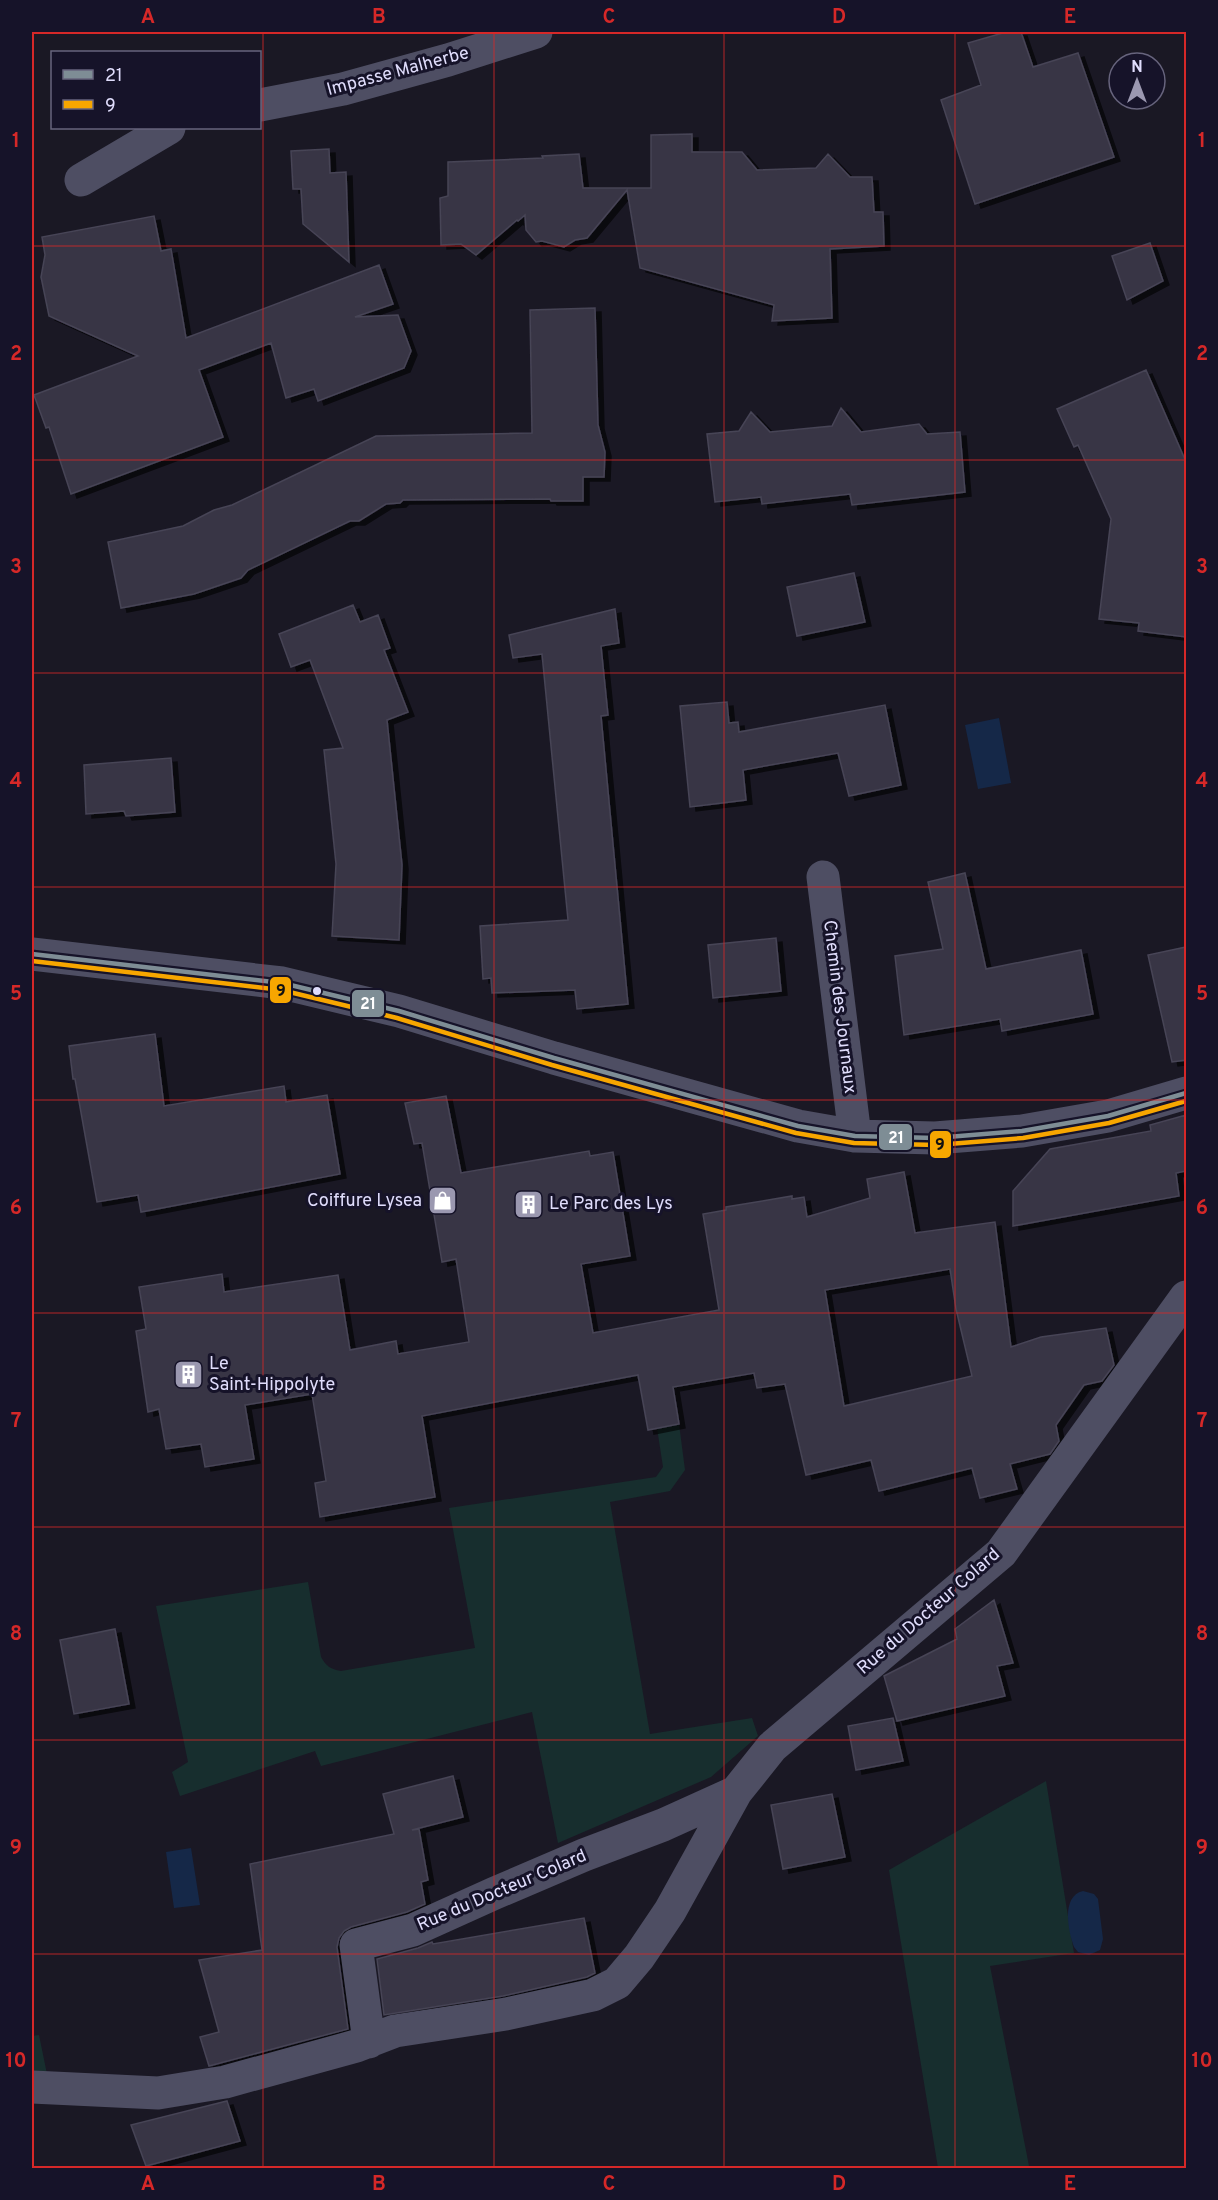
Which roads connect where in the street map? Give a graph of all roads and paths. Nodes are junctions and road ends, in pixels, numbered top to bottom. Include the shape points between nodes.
1 (536, 32) edge
2 (261, 105) edge
3 (167, 129) edge
4 (81, 180) dead end
5 (823, 878) dead end
6 (32, 954) edge
7 (1186, 1093) edge
8 (855, 1136) junction
9 (1186, 1298) edge
10 (736, 1792) junction
11 (369, 2042) junction
12 (32, 2087) edge

1 - 2 street, Impasse Malherbe via 343,89
3 - 4 street
5 - 8 street, Chemin des Journaux
6 - 8 street via 312,989 778,1121
7 - 8 street via 1108,1116 1022,1131 935,1138
9 - 10 street, Rue du Docteur Colard via 1001,1553 772,1746
10 - 11 street, Rue du Docteur Colard via 670,1911 617,1983 593,1995 506,2014 395,2031
10 - 11 street, Rue du Docteur Colard via 413,1930 356,1945
11 - 12 street, Rue du Docteur Colard via 225,2082 158,2093

